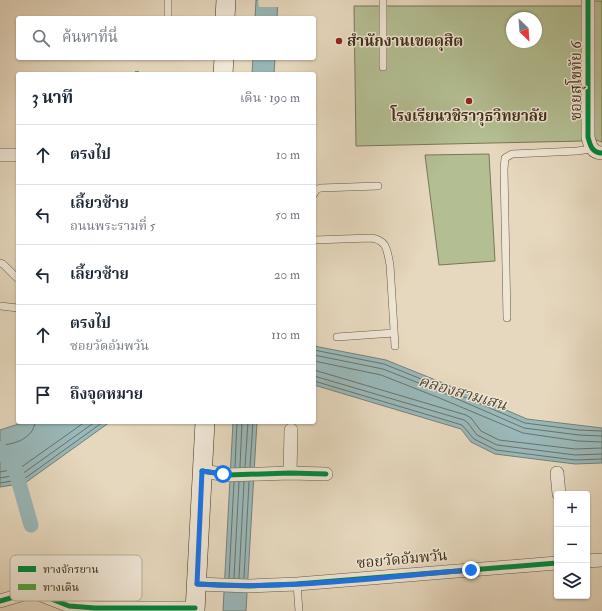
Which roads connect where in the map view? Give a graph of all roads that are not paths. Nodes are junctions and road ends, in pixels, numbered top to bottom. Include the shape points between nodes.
1 (168, 0) edge
2 (226, 0) edge
3 (383, 0) edge
4 (588, 0) edge
5 (168, 16) edge
6 (225, 16) edge
7 (224, 60) edge
8 (383, 67) dead end
9 (223, 72) edge
10 (597, 151) edge
11 (0, 155) edge
12 (16, 156) edge
13 (378, 186) dead end
14 (316, 190) edge
15 (316, 240) edge
16 (0, 263) edge
17 (16, 277) edge
18 (0, 306) edge
19 (16, 308) edge
20 (507, 318) dead end
21 (394, 333) junction
22 (337, 338) dead end
23 (395, 346) dead end
24 (205, 424) edge
25 (291, 430) dead end
26 (203, 466) junction
27 (290, 473) junction
28 (558, 473) dead end
29 (326, 474) dead end
30 (559, 491) edge
31 (602, 560) edge
32 (590, 561) edge
33 (554, 563) edge
34 (197, 584) junction
35 (297, 584) junction
36 (54, 605) edge
37 (195, 610) edge
38 (299, 611) edge

1 - 5 lane
2 - 6 main road
3 - 8 lane
4 - 10 street, ซอยสุโขทัย 6 via 588,137
7 - 9 main road
10 - 20 lane via 512,154 505,158
11 - 12 street
13 - 14 lane
15 - 21 lane via 371,238 379,239 384,244 390,265
16 - 17 lane
18 - 19 lane
21 - 22 lane
21 - 23 lane
24 - 26 main road
25 - 27 street
26 - 27 street via 228,475
26 - 34 main road
27 - 29 street
28 - 30 street
31 - 32 street
33 - 35 street, ซอยวัดอัมพวัน
34 - 35 street, ซอยวัดอัมพวัน
34 - 37 main road
35 - 38 lane
36 - 37 street

